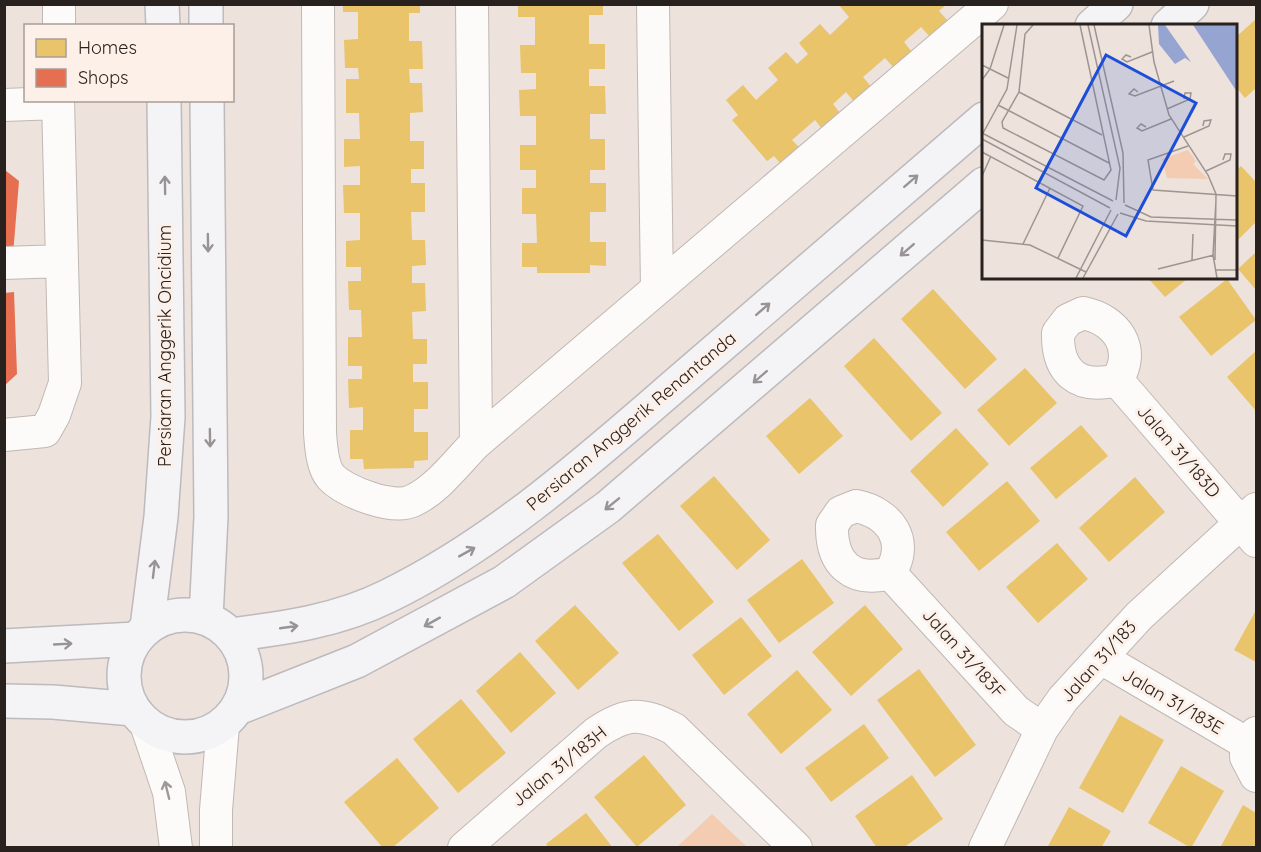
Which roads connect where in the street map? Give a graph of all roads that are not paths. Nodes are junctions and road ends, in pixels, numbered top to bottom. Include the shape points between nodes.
1 (59, 4) edge
2 (162, 4) edge
3 (206, 4) edge
4 (318, 4) edge
5 (472, 4) edge
6 (653, 4) edge
7 (992, 4) edge
8 (1116, 4) edge
9 (1192, 4) edge
10 (59, 24) edge
11 (163, 24) edge
12 (206, 24) edge
13 (1094, 24) edge
14 (1170, 24) edge
15 (58, 102) edge
16 (164, 102) edge
17 (207, 102) edge
18 (4, 105) edge
19 (982, 121) edge
20 (982, 186) edge
21 (62, 261) junction
22 (4, 263) edge
23 (657, 289) junction
24 (1117, 380) dead end
25 (4, 435) edge
26 (476, 442) junction
27 (1251, 524) edge
28 (890, 573) dead end
29 (218, 627) junction
30 (141, 633) junction
31 (4, 646) edge
32 (1101, 658) junction
33 (4, 701) edge
34 (140, 716) junction
35 (230, 716) junction
36 (1042, 729) junction
37 (1251, 738) edge
38 (1257, 776) edge
39 (176, 848) edge
40 (216, 848) edge
41 (464, 848) edge
42 (796, 848) edge
43 (985, 848) edge

1 - 10 street
2 - 11 main road
3 - 12 main road
4 - 26 street via 320,421 323,456 330,476 349,489 391,503 410,502 430,489
5 - 26 street
6 - 23 street
7 - 23 street
8 - 13 main road
9 - 14 main road
15 - 18 street
15 - 21 street
30 -> 16 main road, Persiaran Anggerik Oncidium via 161,517 168,417
17 -> 29 main road via 211,517
29 -> 19 main road, Persiaran Anggerik Renantanda via 295,627 335,618 387,597 484,542 591,457
20 -> 35 main road via 609,507 504,582 357,661
21 - 22 street
21 - 25 street via 65,384 45,431
23 - 26 street
24 - 27 street, Jalan 31/183D
27 - 32 street, Jalan 31/183 via 1139,616
28 - 36 street, Jalan 31/183F via 1017,711
29 - 30 main road via 191,615 176,615
29 - 35 main road via 244,658 246,670 244,690
31 -> 30 main road
30 - 34 main road via 124,666 123,681
32 - 36 street, Jalan 31/183 via 1063,699
32 - 37 street, Jalan 31/183E
33 - 34 main road via 53,702
34 - 35 main road via 164,734 185,738 205,734
39 -> 34 street via 169,792
35 - 40 street via 216,810
36 - 43 street, Jalan 31/183
37 - 38 street, Jalan 31/183E via 1245,757
41 - 42 street, Jalan 31/183H via 596,733 614,721 632,716 651,717 674,729

